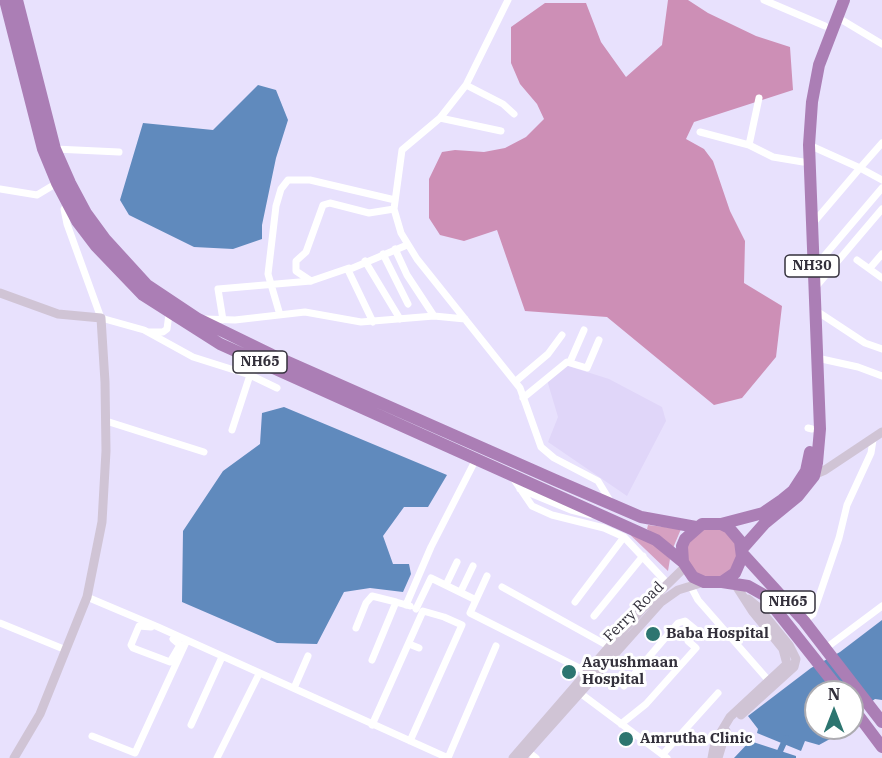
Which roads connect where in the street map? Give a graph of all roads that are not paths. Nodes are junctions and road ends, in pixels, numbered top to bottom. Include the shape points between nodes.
1 (5, 0) edge
2 (17, 0) edge
3 (508, 0) edge
4 (764, 0) edge
5 (836, 0) edge
6 (844, 0) edge
7 (837, 17) junction
8 (825, 26) junction
9 (882, 44) edge
10 (466, 85) junction
11 (759, 98) dead end
12 (514, 114) dead end
13 (808, 114) junction
14 (440, 118) junction
15 (501, 131) dead end
16 (700, 132) dead end
17 (882, 143) edge
18 (749, 145) junction
19 (808, 145) junction
20 (55, 149) junction
21 (119, 152) dead end
22 (803, 162) junction
23 (860, 168) junction
24 (882, 180) edge
25 (57, 183) junction
26 (882, 188) edge
27 (0, 189) edge
28 (396, 200) junction
29 (67, 205) junction
30 (394, 209) junction
31 (882, 209) edge
32 (810, 225) junction
33 (407, 245) junction
34 (395, 249) junction
35 (383, 254) junction
36 (882, 254) edge
37 (857, 260) dead end
38 (365, 261) junction
39 (349, 268) junction
40 (870, 268) junction
41 (812, 270) junction
42 (882, 278) edge
43 (311, 280) junction
44 (272, 285) junction
45 (813, 291) junction
46 (0, 293) edge
47 (408, 304) dead end
48 (814, 309) junction
49 (169, 314) junction
50 (280, 315) junction
51 (434, 316) junction
52 (101, 318) junction
53 (198, 319) junction
54 (400, 319) junction
55 (465, 319) junction
56 (223, 320) junction
57 (373, 322) junction
58 (144, 330) junction
59 (584, 330) dead end
60 (562, 335) dead end
61 (599, 340) dead end
62 (882, 349) edge
63 (817, 358) junction
64 (570, 362) junction
65 (250, 375) junction
66 (882, 376) edge
67 (516, 381) junction
68 (277, 388) dead end
69 (523, 398) junction
70 (106, 421) junction
71 (882, 424) edge
72 (232, 430) dead end
73 (882, 432) edge
74 (870, 440) junction
75 (204, 452) dead end
76 (476, 459) junction
77 (512, 475) junction
78 (814, 476) junction
79 (801, 479) junction
80 (520, 489) junction
81 (611, 511) junction
82 (721, 524) junction
83 (696, 527) junction
84 (624, 537) junction
85 (742, 551) junction
86 (643, 556) junction
87 (457, 562) dead end
88 (684, 565) junction
89 (473, 566) dead end
90 (487, 576) dead end
91 (704, 582) junction
92 (722, 582) junction
93 (668, 584) junction
94 (735, 584) junction
95 (446, 585) junction
96 (690, 585) junction
97 (502, 587) dead end
98 (461, 591) junction
99 (87, 597) junction
100 (746, 598) junction
101 (476, 600) junction
102 (396, 602) junction
103 (575, 602) dead end
104 (406, 605) junction
105 (882, 606) edge
106 (420, 610) junction
107 (645, 612) junction
108 (594, 616) dead end
109 (804, 621) junction
110 (0, 623) edge
111 (152, 626) junction
112 (356, 628) dead end
113 (181, 643) junction
114 (409, 644) junction
115 (496, 646) dead end
116 (610, 646) junction
117 (419, 648) dead end
118 (66, 650) junction
119 (828, 651) junction
120 (308, 656) dead end
121 (222, 657) junction
122 (372, 660) dead end
123 (259, 674) junction
124 (590, 675) junction
125 (832, 680) edge
126 (769, 681) junction
127 (624, 686) dead end
128 (294, 688) junction
129 (580, 693) junction
130 (718, 693) dead end
131 (864, 722) edge
132 (882, 722) edge
133 (621, 724) junction
134 (190, 725) dead end
135 (372, 725) junction
136 (92, 736) dead end
137 (410, 741) junction
138 (882, 747) edge
139 (526, 750) edge
140 (665, 756) edge
141 (14, 758) edge
142 (217, 758) edge
143 (448, 758) edge
144 (513, 758) edge
145 (536, 758) edge
146 (712, 758) edge
147 (718, 758) edge

1 - 25 highway, NH65 via 44,149
2 - 20 highway, NH65
3 - 10 street
4 - 8 street
5 - 8 highway, NH30
6 - 7 highway, NH30
7 - 9 street
7 - 13 highway, NH30 via 819,65
8 - 13 highway, NH30 via 812,64
10 - 12 street via 494,98
10 - 14 street
11 - 18 street
13 - 19 highway, NH30
13 - 22 highway, NH30
14 - 15 street
14 - 28 street via 402,150
16 - 18 street
17 - 23 street
18 - 22 street via 773,157
19 - 23 street
19 - 32 highway, NH30
20 - 21 street
20 - 53 highway, NH65 via 86,213 105,238 147,285
22 - 79 highway, NH30 via 810,461
23 - 24 street
23 - 32 street
25 - 27 street via 38,195
25 - 29 highway, NH65
26 - 41 street
28 - 30 street
28 - 44 street via 310,180 288,180 276,206 268,274
29 - 49 highway, NH65 via 114,266
29 - 52 street via 67,224
30 - 33 street
30 - 43 street via 369,213 330,203 323,205 306,252 296,261 296,271
31 - 45 street
32 - 41 highway, NH30
33 - 34 street
33 - 55 street
34 - 35 street
34 - 51 street
35 - 38 street
35 - 47 street
36 - 40 street
37 - 40 street
38 - 39 street
38 - 54 street
39 - 43 street
39 - 57 street
40 - 42 street
41 - 45 highway, NH30
43 - 44 street
44 - 50 street
44 - 56 street via 218,289
45 - 48 highway, NH30
46 - 52 street via 58,314
48 - 62 street via 865,343
48 - 63 highway, NH30
49 - 58 street via 169,324 163,332
49 - 76 highway, NH65 via 220,344
50 - 56 street
50 - 57 street via 305,312
51 - 54 street
51 - 55 street
52 - 58 street
52 - 70 street
53 - 56 street
53 - 81 highway, NH65
54 - 57 street
55 - 67 street
58 - 65 street via 194,357
59 - 64 street
60 - 67 street via 548,354
61 - 64 street via 587,368
63 - 66 street via 858,366
63 - 78 highway, NH30 via 820,429
64 - 69 street via 562,364
65 - 68 street
65 - 72 street
67 - 69 street
69 - 81 street via 546,453 598,481
70 - 75 street
70 - 99 street via 102,522
71 - 74 street
73 - 74 street
74 - 78 street
74 - 109 street via 871,453 847,505 813,614
76 - 77 highway, NH65
76 - 104 street
77 - 80 street
77 - 81 highway, NH65
78 - 79 street
78 - 85 highway
79 - 82 highway, NH30 via 763,513
80 - 81 street via 571,510
80 - 84 street via 532,506 547,513
81 - 83 highway, NH65
81 - 88 highway, NH65 via 656,540
82 - 83 highway, NH65
82 - 85 highway, NH65 via 735,534
83 - 88 highway via 682,546
84 - 86 street
84 - 103 street
85 - 92 highway via 735,573
85 - 109 highway, NH65
86 - 93 street
86 - 108 street
87 - 95 street
88 - 91 highway, NH65 via 693,577
88 - 93 street, Ferry Road
89 - 98 street
90 - 101 street
91 - 92 highway, NH65
91 - 96 street, Ferry Road
92 - 94 highway, NH65
93 - 107 street, Ferry Road
94 - 100 street
94 - 125 highway, NH65 via 764,595
95 - 98 street
95 - 106 street via 431,578
96 - 107 street, Ferry Road
96 - 126 street via 698,600
97 - 116 street
98 - 101 street
99 - 111 street
99 - 118 street
100 - 126 street via 786,654 784,669
100 - 147 street via 764,614 796,659 794,667 727,729
101 - 124 street via 470,613
102 - 104 street
102 - 112 street via 372,596
102 - 122 street
104 - 106 street
105 - 119 street
106 - 114 street
106 - 137 street via 462,625
107 - 116 street, Ferry Road
107 - 124 street, Ferry Road
109 - 119 highway, NH65
110 - 118 street
111 - 113 street
111 - 113 street via 139,626 133,648 170,662
113 - 121 street
113 - 136 street via 135,753
114 - 117 street
114 - 135 street
115 - 143 street
116 - 124 street, Ferry Road
118 - 141 street via 40,714
119 - 132 highway, NH65
120 - 128 street
121 - 123 street
121 - 134 street
123 - 128 street
123 - 142 street
124 - 129 street, Ferry Road
124 - 139 street, Ferry Road
126 - 146 street via 730,717 715,742
127 - 133 street via 678,623 685,621 696,630 688,641 696,648 646,704
128 - 135 street
129 - 133 street
129 - 139 street, Ferry Road
130 - 140 street
131 - 138 highway
133 - 140 street
135 - 137 street
137 - 143 street
139 - 144 street, Ferry Road
139 - 145 street

